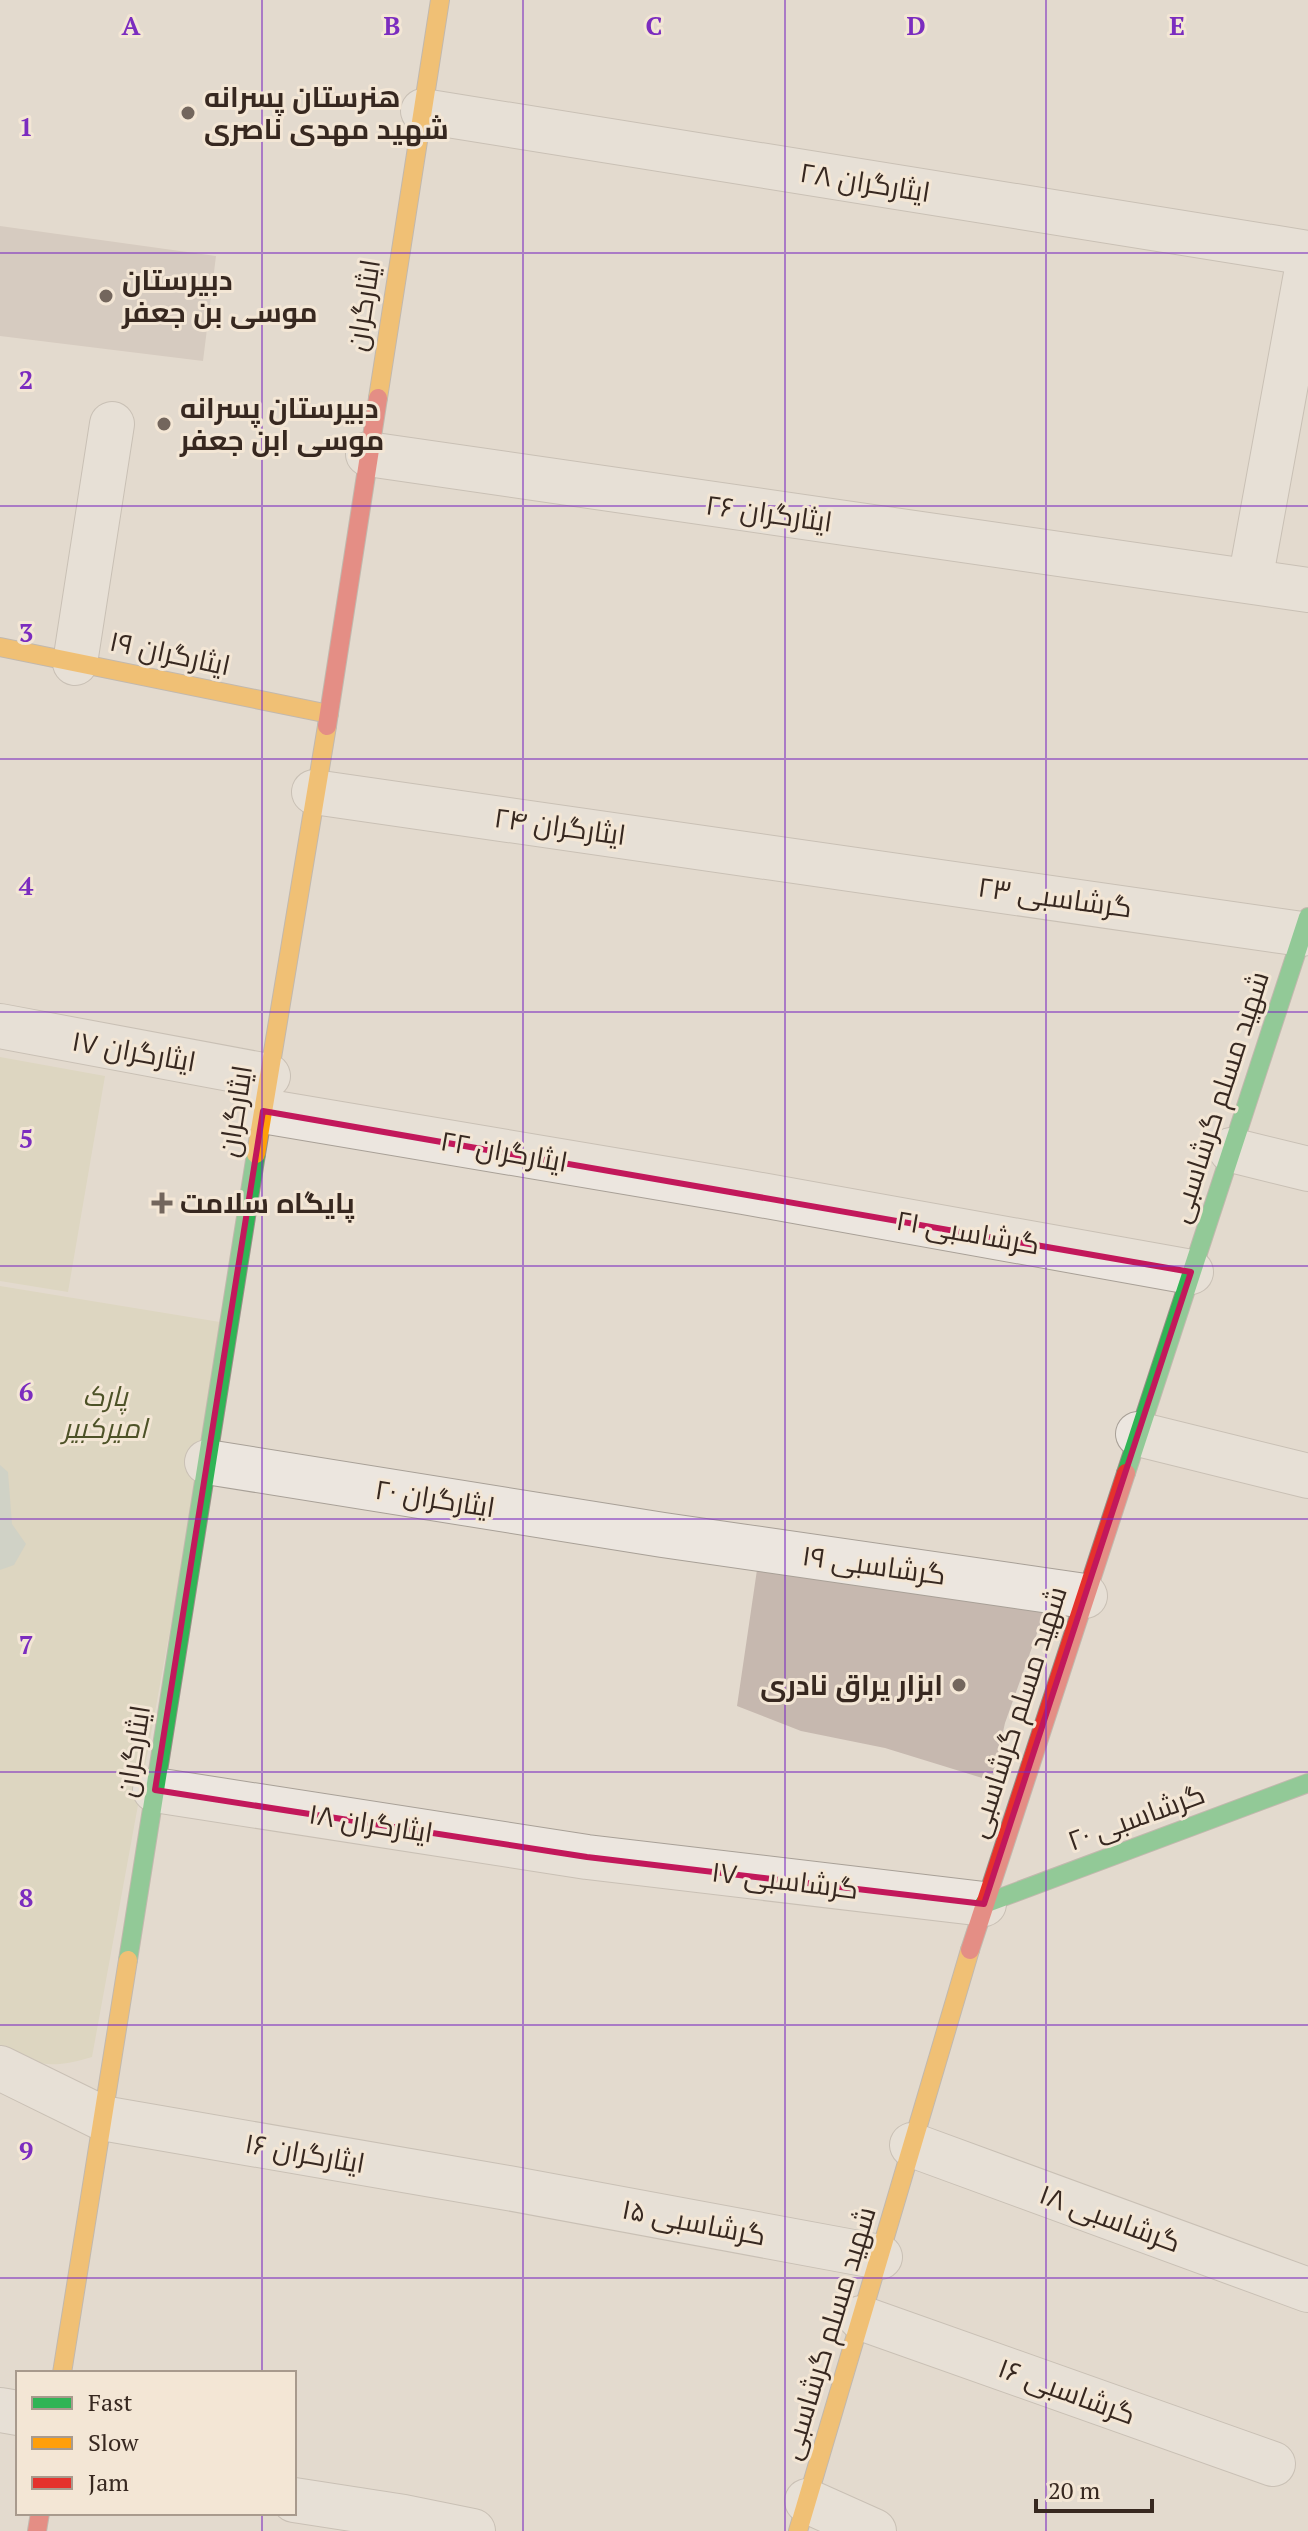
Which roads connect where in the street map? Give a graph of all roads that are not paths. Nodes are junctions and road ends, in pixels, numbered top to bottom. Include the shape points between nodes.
1 (440, 0) edge
2 (423, 111) junction
3 (1308, 253) edge
4 (1308, 263) edge
5 (112, 424) dead end
6 (368, 454) junction
7 (1250, 581) junction
8 (1308, 590) edge
9 (0, 647) edge
10 (75, 663) junction
11 (329, 714) junction
12 (314, 792) junction
13 (807, 861) joint
14 (1305, 925) edge
15 (0, 1026) edge
16 (266, 1093) junction
17 (1231, 1150) junction
18 (1308, 1169) edge
19 (744, 1192) joint
20 (1191, 1272) junction
21 (1138, 1434) junction
22 (207, 1462) junction
23 (1308, 1476) edge
24 (663, 1535) joint
25 (1085, 1596) junction
26 (1308, 1783) edge
27 (155, 1790) junction
28 (587, 1857) joint
29 (984, 1904) junction
30 (0, 2068) edge
31 (102, 2118) junction
32 (912, 2145) junction
33 (508, 2188) joint
34 (880, 2257) junction
35 (1308, 2290) edge
36 (861, 2318) junction
37 (62, 2371) edge
38 (1273, 2464) dead end
39 (296, 2500) edge
40 (803, 2516) edge
41 (473, 2531) edge
42 (874, 2531) edge

1 - 2 street, ایثارگران
2 - 3 street, ایثارگران ۲۸
2 - 6 street, ایثارگران
4 - 7 street
5 - 10 street
6 - 7 street, ایثارگران ۲۶
6 - 11 street, ایثارگران
7 - 8 street, ایثارگران ۲۶
9 - 10 street, ایثارگران ۱۹
10 - 11 street, ایثارگران ۱۹
11 - 12 street, ایثارگران
12 - 13 street, ایثارگران ۲۴
12 - 16 street, ایثارگران
13 - 14 street, گرشاسبی ۲۳
14 - 17 street, شهید مسلم گرشاسبی
15 - 16 street, ایثارگران ۱۷
16 - 19 street, ایثارگران ۲۲
16 - 22 street, ایثارگران
17 - 18 street
17 - 20 street, شهید مسلم گرشاسبی
19 - 20 street, گرشاسبی ۲۱
20 - 21 street, شهید مسلم گرشاسبی
21 - 23 street
21 - 25 street, شهید مسلم گرشاسبی
22 - 24 street, ایثارگران ۲۰
22 - 27 street, ایثارگران
24 - 25 street, گرشاسبی ۱۹
25 - 29 street, شهید مسلم گرشاسبی
26 - 29 street, گرشاسبی ۲۰
27 - 28 street, ایثارگران ۱۸
27 - 31 street, ایثارگران
28 - 29 street, گرشاسبی ۱۷
29 - 32 street, شهید مسلم گرشاسبی
30 - 31 street, ایثارگران ۱۶
31 - 33 street, ایثارگران ۱۶
31 - 37 street, ایثارگران
32 - 34 street, شهید مسلم گرشاسبی
32 - 35 street, گرشاسبی ۱۸
33 - 34 street, گرشاسبی ۱۵
34 - 36 street, شهید مسلم گرشاسبی
36 - 38 street, گرشاسبی ۱۶
36 - 40 street, شهید مسلم گرشاسبی
39 - 41 street
40 - 42 street

